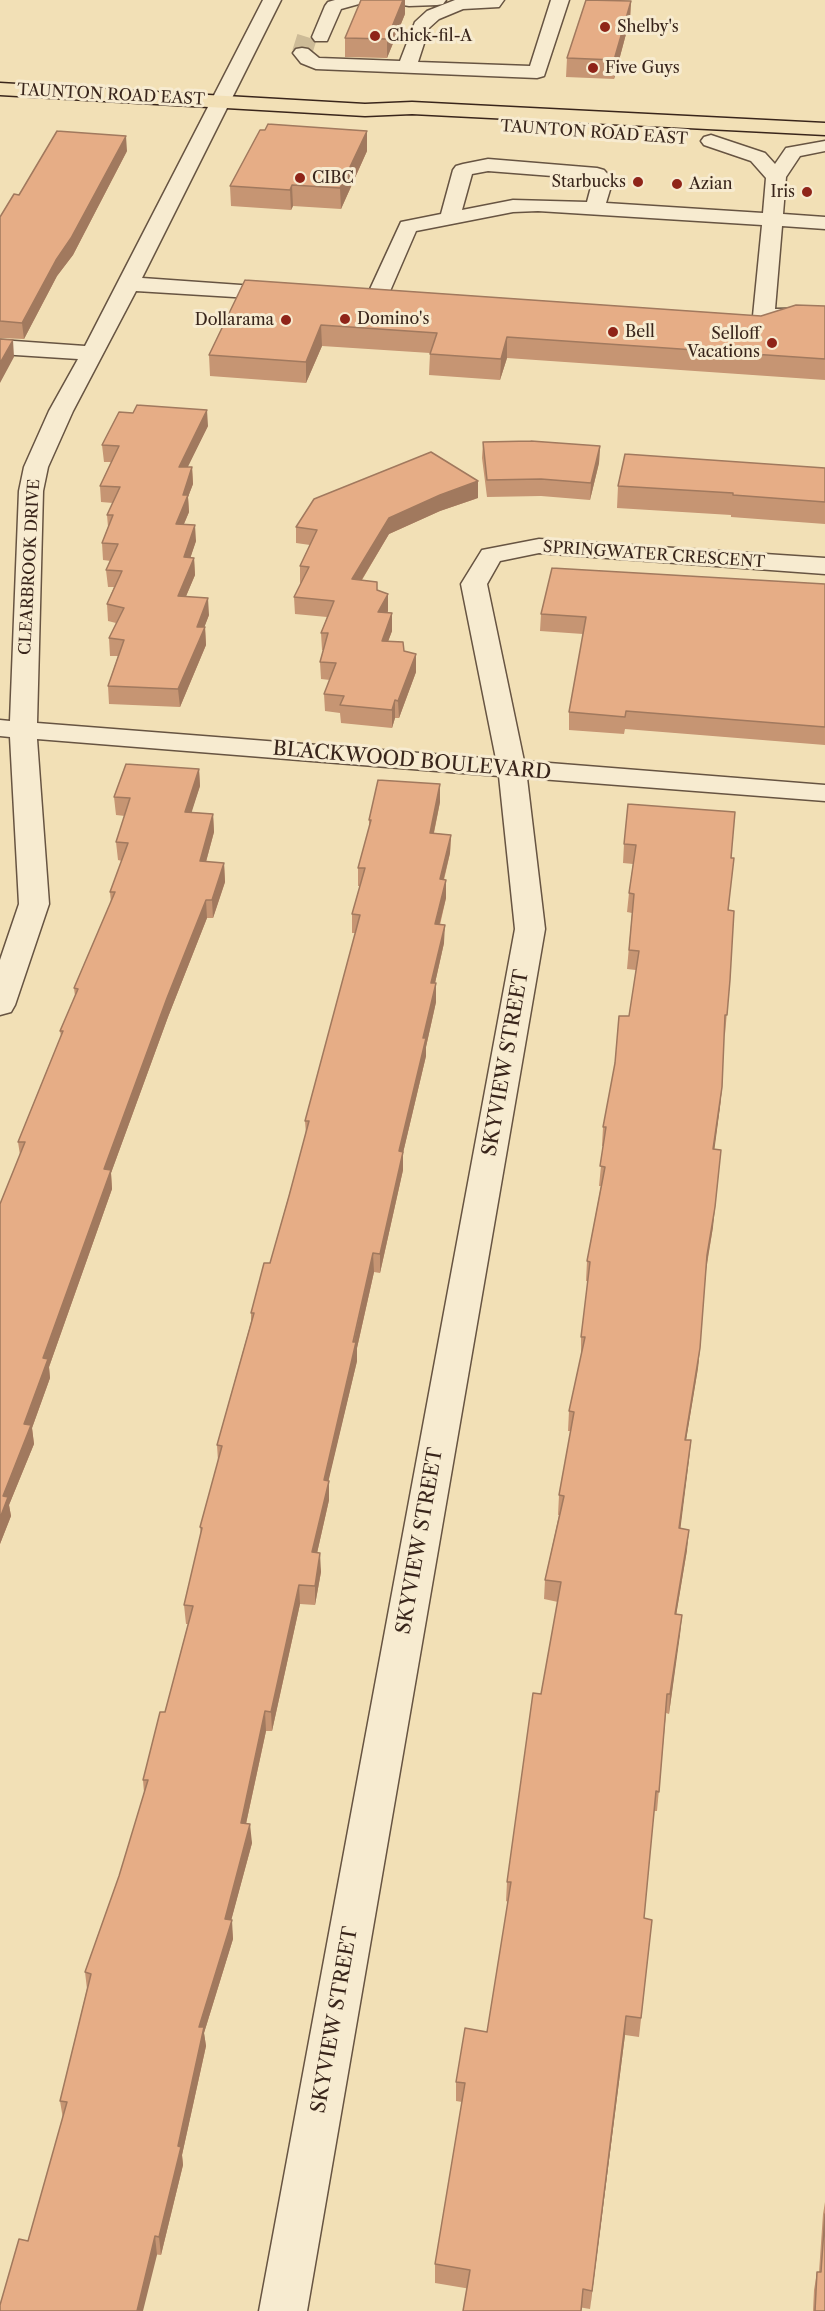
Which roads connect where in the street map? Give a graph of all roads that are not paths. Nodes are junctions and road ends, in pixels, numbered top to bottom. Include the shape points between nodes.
1 (272, 0) edge
2 (328, 0) edge
3 (353, 0) edge
4 (437, 0) edge
5 (495, 0) edge
6 (560, 0) edge
7 (409, 1) edge
8 (460, 4) junction
9 (314, 49) junction
10 (407, 67) junction
11 (0, 89) edge
12 (222, 102) junction
13 (365, 110) junction
14 (711, 141) junction
15 (824, 141) edge
16 (776, 177) junction
17 (595, 208) junction
18 (450, 218) junction
19 (772, 219) junction
20 (825, 223) edge
21 (129, 284) junction
22 (307, 296) edge
23 (353, 299) edge
24 (376, 300) junction
25 (398, 302) edge
26 (825, 315) edge
27 (0, 347) edge
28 (92, 353) junction
29 (825, 566) edge
30 (12, 729) edge
31 (512, 770) junction
32 (825, 793) edge
33 (0, 1005) edge
34 (283, 2311) edge

1 - 12 street, CLEARBROOK DRIVE
2 - 9 street via 321,3
3 - 9 street via 334,6
4 - 7 street
4 - 8 street
5 - 8 street
6 - 10 street via 537,72
8 - 10 street via 433,15 421,26
9 - 10 street
11 - 12 main road, TAUNTON ROAD EAST
12 - 13 main road, TAUNTON ROAD EAST
12 - 21 street, CLEARBROOK DRIVE
13 - 14 main road, TAUNTON ROAD EAST via 406,121
13 - 15 main road, TAUNTON ROAD EAST via 412,108
14 - 15 main road, TAUNTON ROAD EAST
14 - 16 street via 758,157
15 - 16 street via 793,152
16 - 19 street
17 - 18 street via 513,206
17 - 18 street via 602,183 597,174 488,165 463,170
17 - 19 street
18 - 24 street via 408,226
19 - 20 street
19 - 26 street via 756,318
21 - 22 street
21 - 28 street, CLEARBROOK DRIVE
23 - 24 street
24 - 25 street
27 - 28 street
28 - 30 street, CLEARBROOK DRIVE via 36,467
29 - 31 street, SPRINGWATER CRESCENT via 539,546 491,555 474,584
30 - 31 street, BLACKWOOD BOULEVARD
30 - 33 street, CLEARBROOK DRIVE via 34,904
31 - 32 street, BLACKWOOD BOULEVARD
31 - 34 street, SKYVIEW STREET via 530,929

